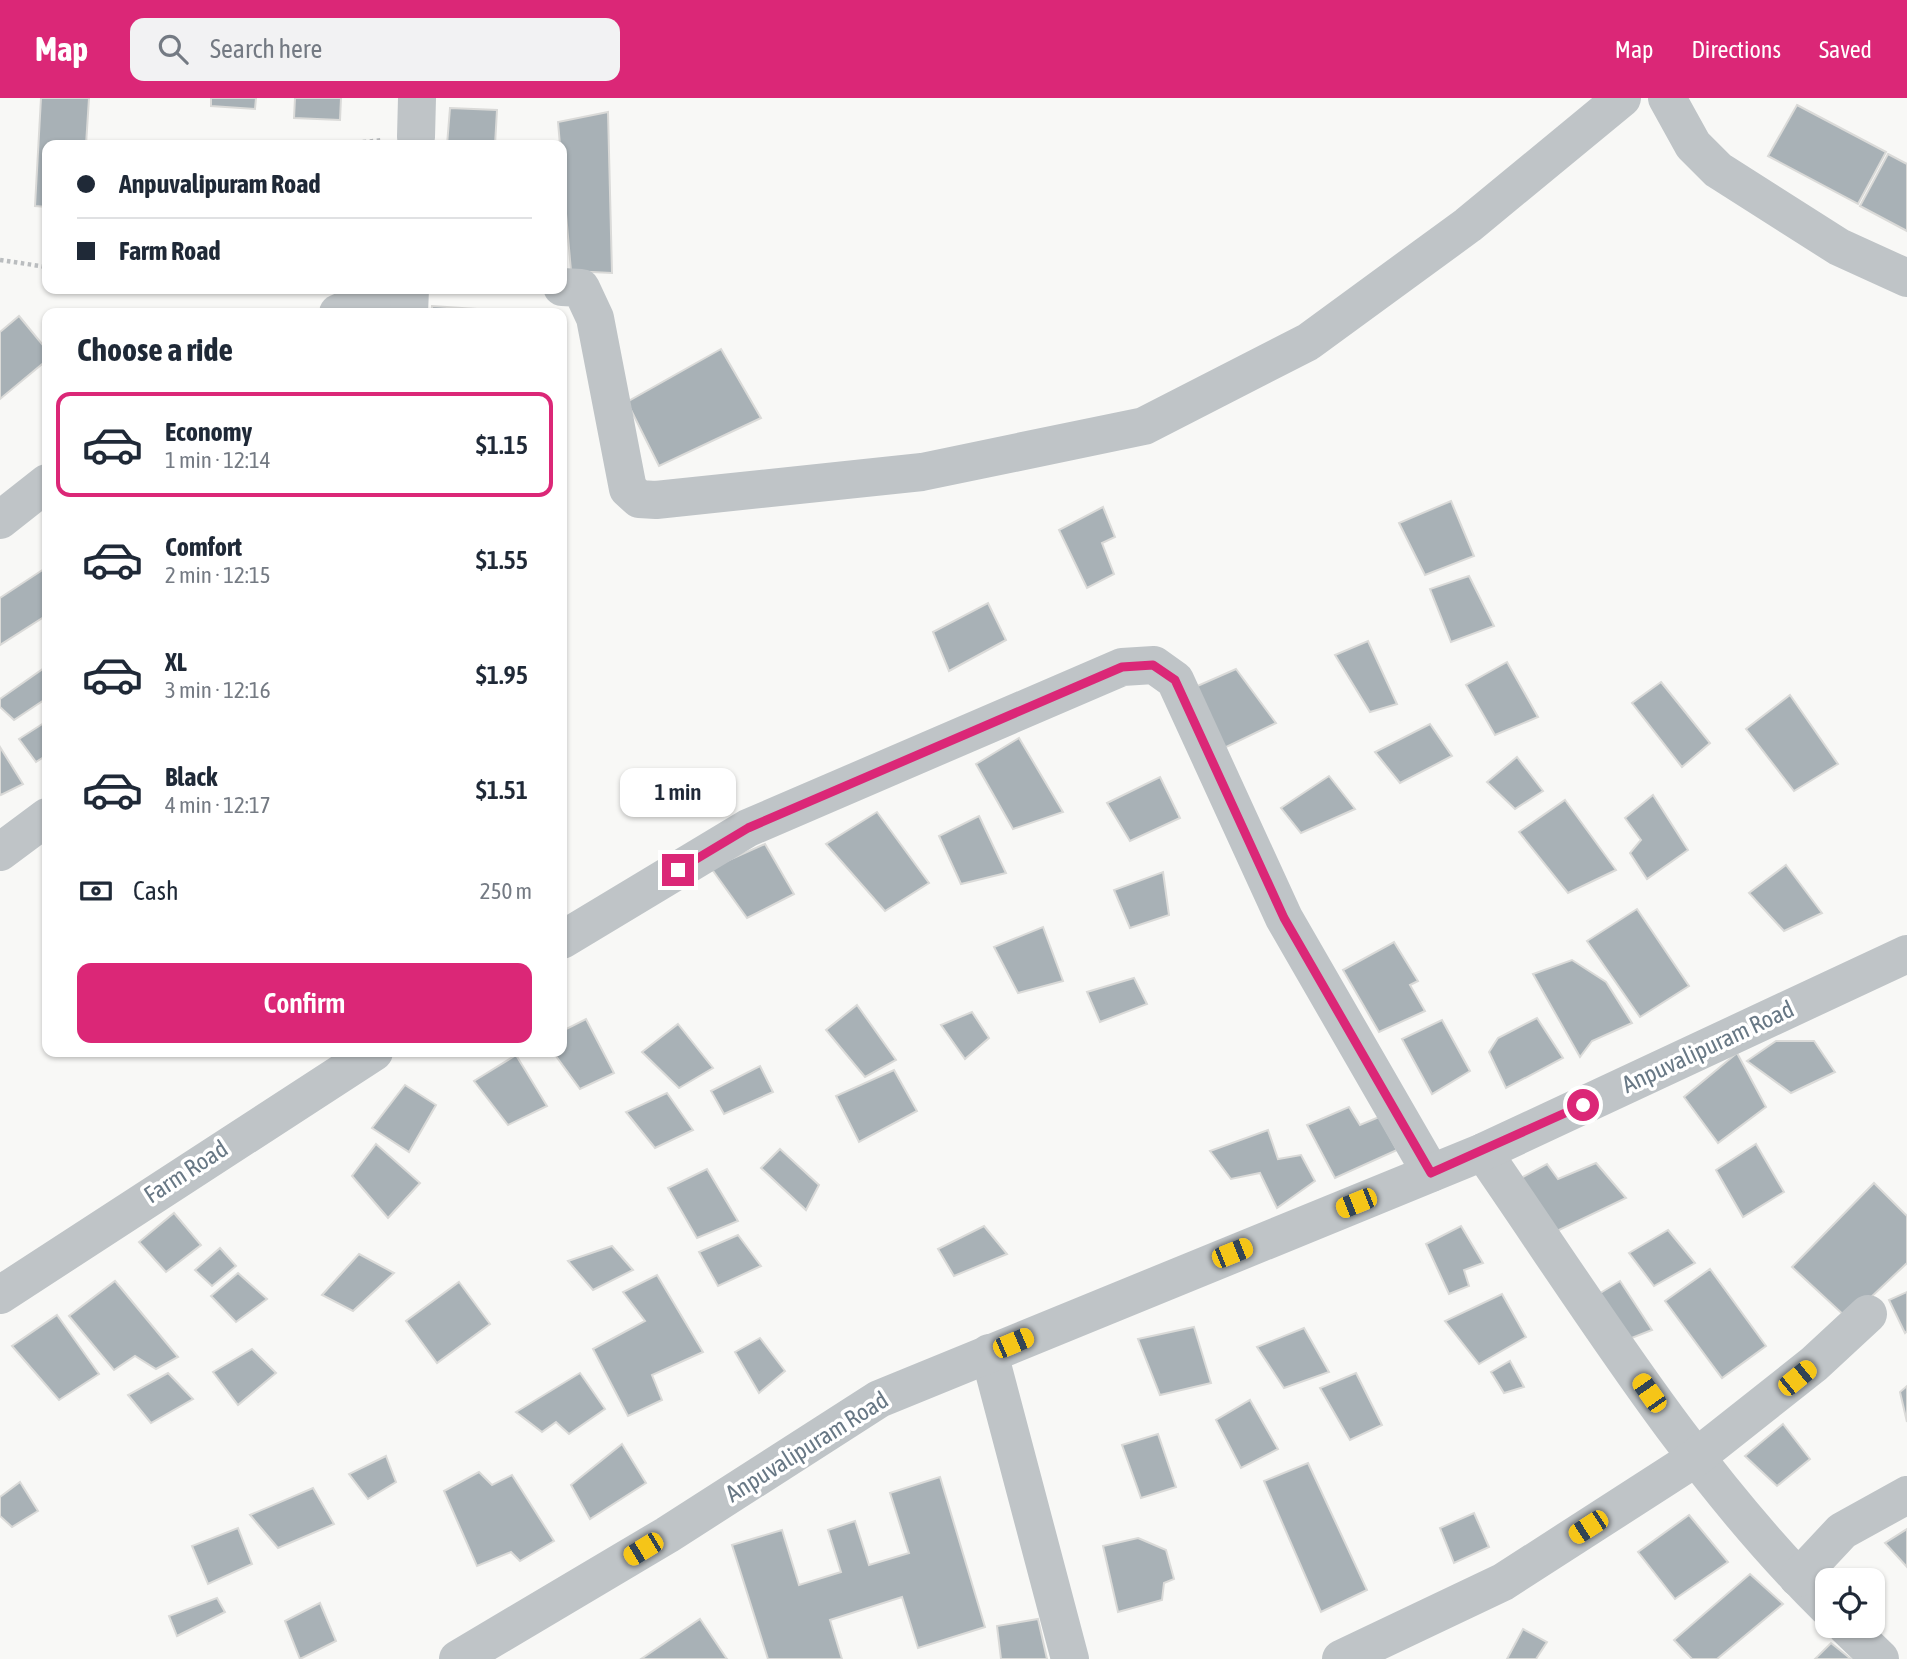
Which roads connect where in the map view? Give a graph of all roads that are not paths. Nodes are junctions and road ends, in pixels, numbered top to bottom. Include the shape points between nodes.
1 (417, 98) edge
2 (1622, 98) edge
3 (1667, 98) edge
4 (416, 137) road end
5 (1907, 278) edge
6 (567, 287) edge
7 (381, 294) edge
8 (349, 308) edge
9 (42, 488) edge
10 (0, 520) edge
11 (42, 821) edge
12 (0, 852) edge
13 (567, 937) edge
14 (1907, 954) edge
15 (366, 1057) edge
16 (1483, 1152) junction
17 (1431, 1173) junction
18 (0, 1295) edge
19 (1868, 1314) dead end
20 (989, 1353) junction
21 (1694, 1459) junction
22 (1907, 1495) edge
23 (1798, 1578) junction
24 (1815, 1595) edge
25 (1858, 1638) edge
26 (458, 1659) edge
27 (1070, 1659) edge
28 (1341, 1659) edge
29 (1880, 1659) edge

1 - 4 street
2 - 6 street via 1468,225 1308,342 1144,426 922,472 639,499 628,489 595,318 581,288
3 - 5 street via 1693,145 1718,170 1839,247
7 - 8 street
9 - 10 street
11 - 12 street
13 - 17 street via 748,828 1122,667 1153,665 1175,680 1284,918
14 - 16 street, Anpuvalipuram Road
15 - 18 street, Farm Road
16 - 17 street, Anpuvalipuram Road
16 - 21 street
17 - 20 street, Anpuvalipuram Road
19 - 21 street via 1814,1364
20 - 26 street, Anpuvalipuram Road via 879,1399 667,1535
20 - 27 street
21 - 23 street
21 - 28 street via 1503,1582
22 - 23 street via 1842,1531
23 - 24 street
25 - 29 street

